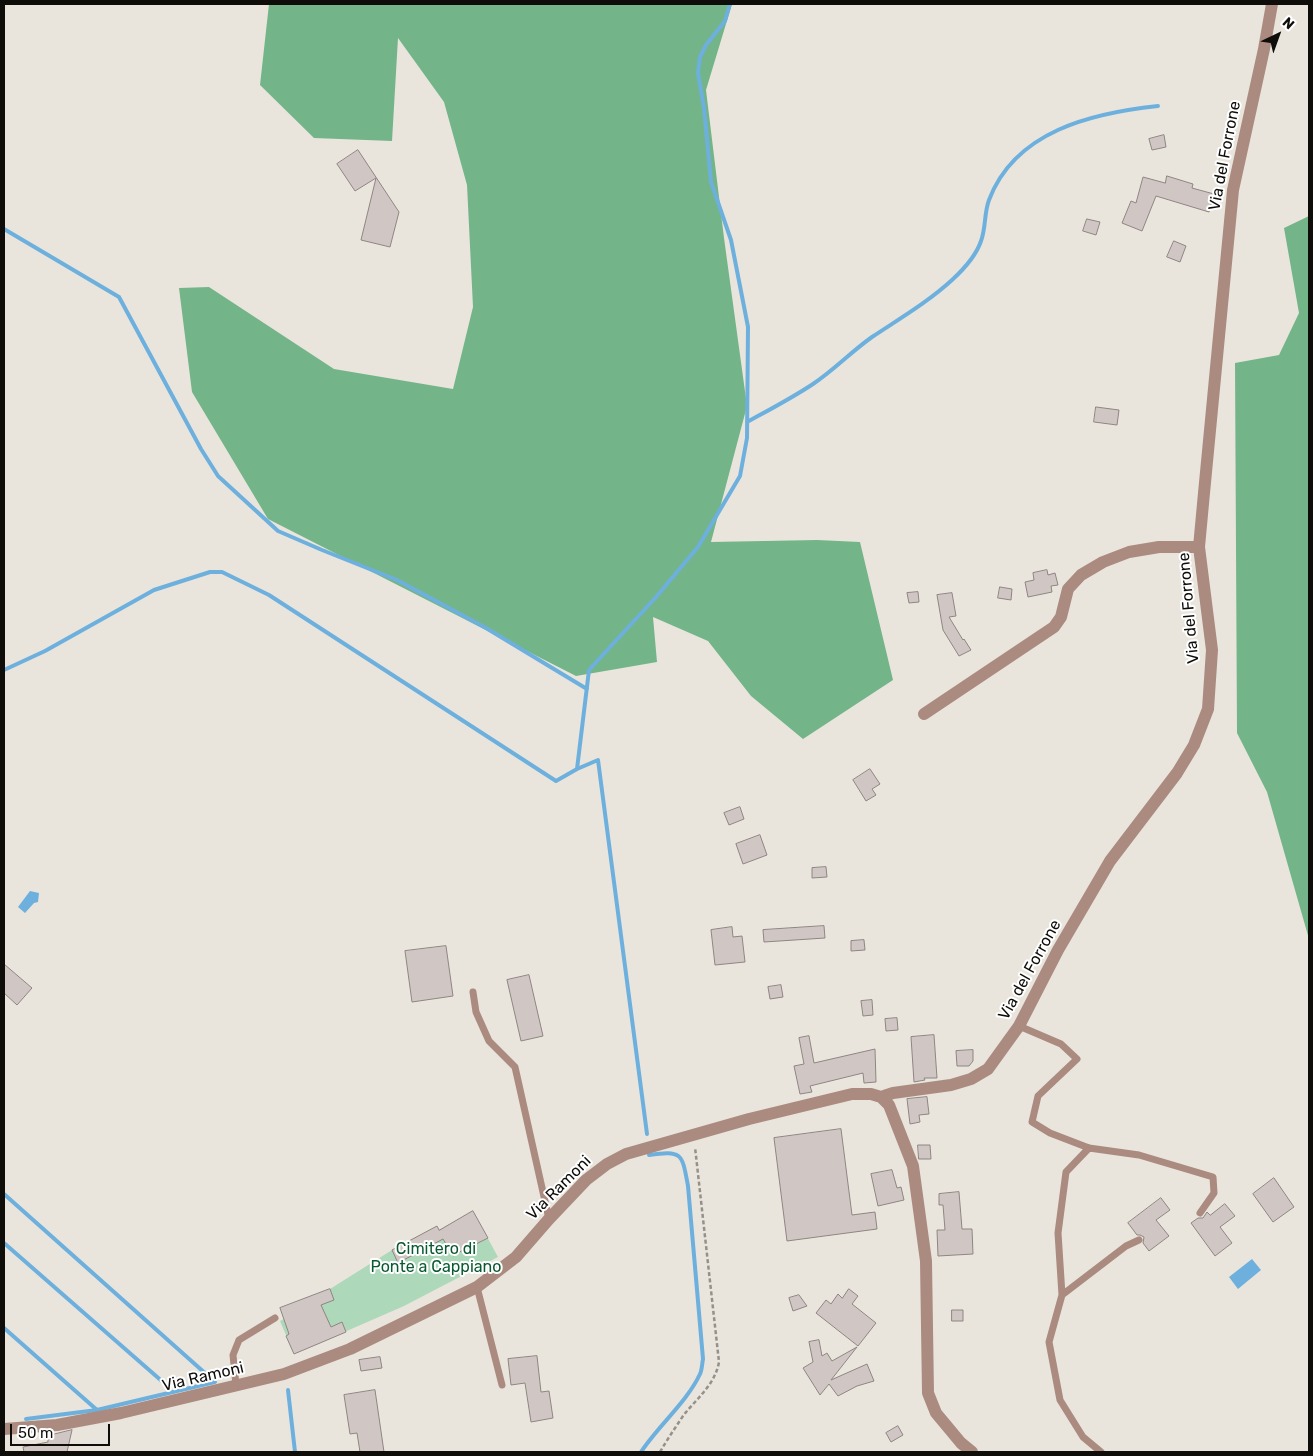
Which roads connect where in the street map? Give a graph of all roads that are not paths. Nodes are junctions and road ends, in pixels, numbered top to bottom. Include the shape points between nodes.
1 (1272, 4) edge
2 (1199, 547) junction
3 (924, 714) dead end
4 (473, 992) dead end
5 (1019, 1026) junction
6 (882, 1097) junction
7 (1089, 1148) junction
8 (1200, 1214) dead end
9 (549, 1219) junction
10 (1139, 1240) dead end
11 (477, 1287) junction
12 (1062, 1296) junction
13 (275, 1318) dead end
14 (236, 1385) junction
15 (502, 1385) dead end
16 (4, 1429) edge
17 (972, 1452) edge
18 (1101, 1452) edge

1 - 2 street, Via del Forrone via 1232,190
2 - 3 street via 1159,547 1129,552 1081,574 1068,588 1061,617 1054,627
2 - 5 street, Via del Forrone via 1212,650 1208,709 1194,745 1177,773 1110,860
4 - 9 lane via 476,1012 489,1041 515,1067
5 - 6 street, Via del Forrone via 988,1069 971,1080
5 - 7 lane via 1061,1044 1078,1059 1038,1096 1032,1122 1050,1133
6 - 9 street, Via Ramoni via 852,1094 626,1154 586,1180
6 - 17 street via 889,1105 913,1166 926,1261 928,1394 936,1413
7 - 8 lane via 1139,1156 1213,1177 1214,1193
7 - 12 lane via 1066,1172 1058,1233
9 - 11 street, Via Ramoni via 516,1257
10 - 12 lane via 1126,1246
11 - 14 street, Via Ramoni via 350,1349 284,1374
11 - 15 lane
12 - 18 lane via 1049,1342 1060,1400 1083,1437
13 - 14 lane via 238,1340 233,1355
14 - 16 street, Via Ramoni via 121,1413 57,1425

